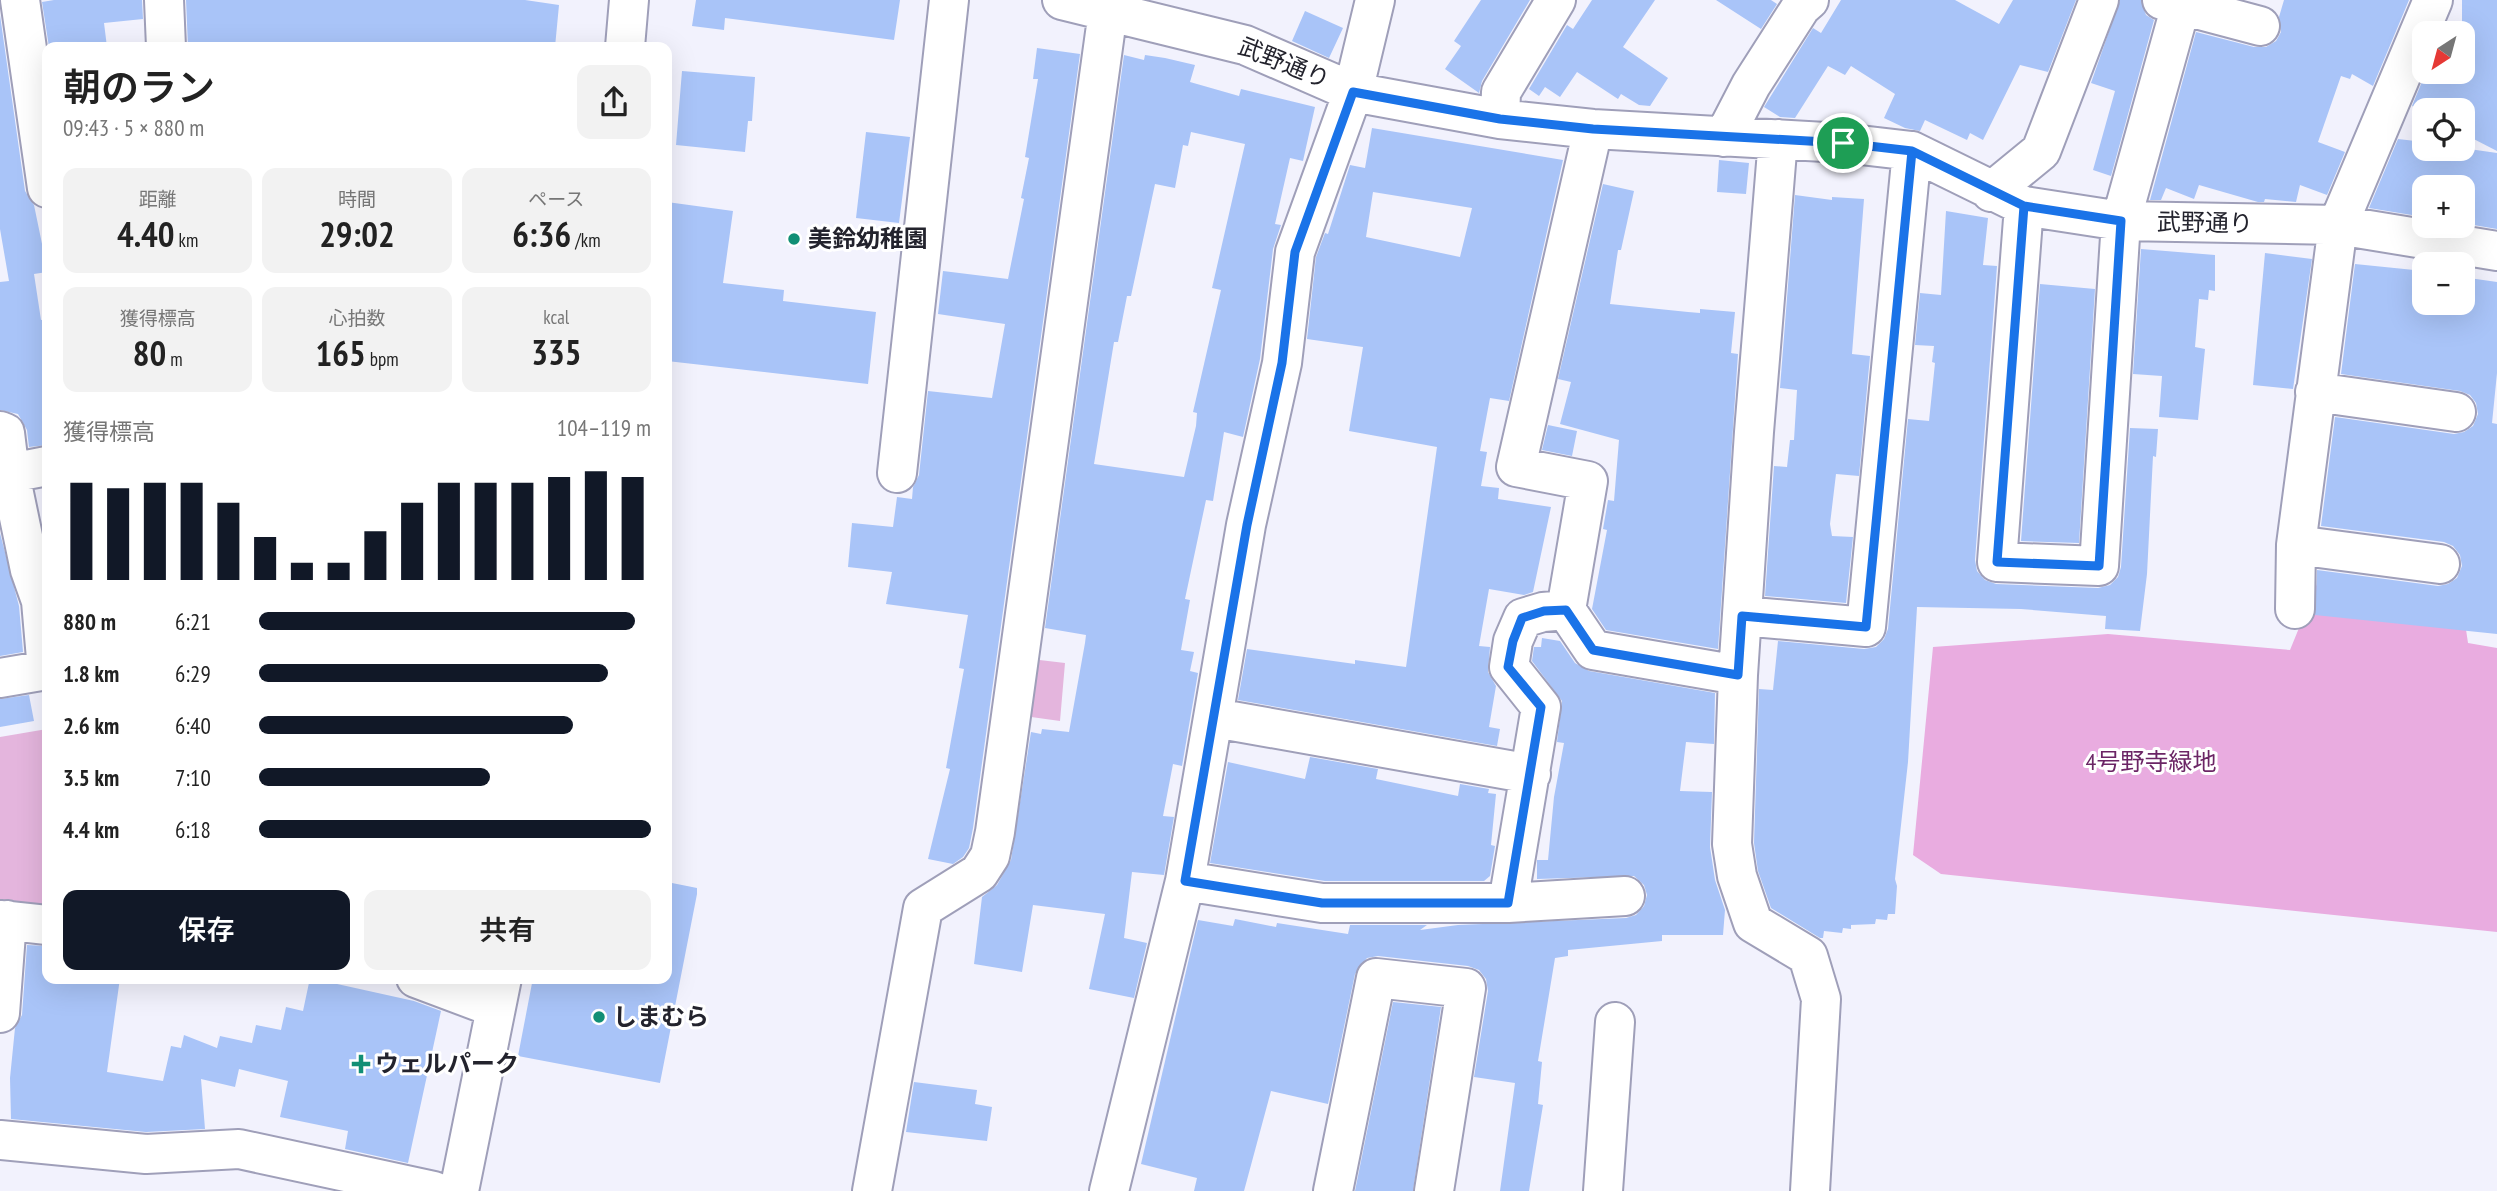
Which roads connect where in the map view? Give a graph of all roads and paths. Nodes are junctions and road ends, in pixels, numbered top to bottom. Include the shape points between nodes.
1 (20, 0) edge
2 (164, 0) edge
3 (629, 0) edge
4 (949, 0) edge
5 (1062, 0) edge
6 (1375, 0) edge
7 (1556, 0) edge
8 (2099, 0) edge
9 (2433, 0) edge
10 (1800, 2) edge
11 (2171, 3) edge
12 (1108, 11) junction
13 (2260, 26) dead end
14 (166, 42) edge
15 (625, 42) edge
16 (1353, 92) junction
17 (1500, 119) junction
18 (1593, 129) junction
19 (1724, 137) junction
20 (1778, 139) junction
21 (1912, 151) junction
22 (42, 153) edge
23 (2008, 199) junction
24 (2121, 221) junction
25 (2338, 225) junction
26 (2497, 251) edge
27 (2315, 392) junction
28 (2456, 412) dead end
29 (0, 430) edge
30 (42, 467) edge
31 (897, 473) dead end
32 (5, 475) edge
33 (2296, 545) junction
34 (2440, 564) dead end
35 (42, 597) edge
36 (2295, 609) dead end
37 (1566, 610) junction
38 (1742, 616) junction
39 (42, 671) edge
40 (1738, 675) junction
41 (0, 678) edge
42 (1215, 718) junction
43 (1531, 774) junction
44 (1185, 881) junction
45 (1625, 896) dead end
46 (1508, 903) junction
47 (4, 920) edge
48 (42, 924) edge
49 (449, 984) edge
50 (499, 993) edge
51 (0, 1013) edge
52 (1615, 1022) dead end
53 (0, 1140) edge
54 (434, 1191) edge
55 (459, 1191) edge
56 (872, 1191) edge
57 (1109, 1191) edge
58 (1333, 1191) edge
59 (1434, 1191) edge
60 (1603, 1191) edge
61 (1810, 1191) edge

1 - 22 street
2 - 14 street
3 - 15 street
4 - 31 street
5 - 12 street, 武野通り
6 - 16 street
7 - 17 street via 1501,92
8 - 23 street via 2041,150
9 - 25 street
10 - 19 street
11 - 13 street
11 - 24 street
12 - 16 street, 武野通り via 1245,45
12 - 56 street via 995,832 990,856 979,873 923,908
16 - 17 street, 武野通り
16 - 42 street via 1295,252 1282,363 1247,525
17 - 18 street, 武野通り
18 - 19 street, 武野通り
18 - 37 street via 1516,467 1588,481
19 - 20 street, 武野通り
20 - 21 street, 武野通り
20 - 38 street
21 - 23 street, 武野通り
21 - 38 street via 1866,627
23 - 24 street, 武野通り
23 - 24 street via 1997,562 2099,566
24 - 25 street, 武野通り
25 - 26 street, 武野通り
25 - 27 street
27 - 28 street
27 - 33 street
29 - 32 street via 5,432
30 - 32 street
32 - 35 street via 30,570
33 - 34 street
33 - 36 street
37 - 40 street via 1593,650
37 - 43 street via 1522,618 1513,641 1508,667 1541,707
38 - 40 street
39 - 41 street
40 - 61 street via 1732,844 1737,876 1754,923 1808,956 1821,999
42 - 43 street
42 - 44 street
43 - 46 street
44 - 46 street via 1322,903
44 - 57 street
45 - 46 street
47 - 48 street
47 - 51 street
49 - 50 street
50 - 55 street
52 - 60 street
53 - 54 street via 146,1154 239,1149
58 - 59 street via 1376,978 1466,988

